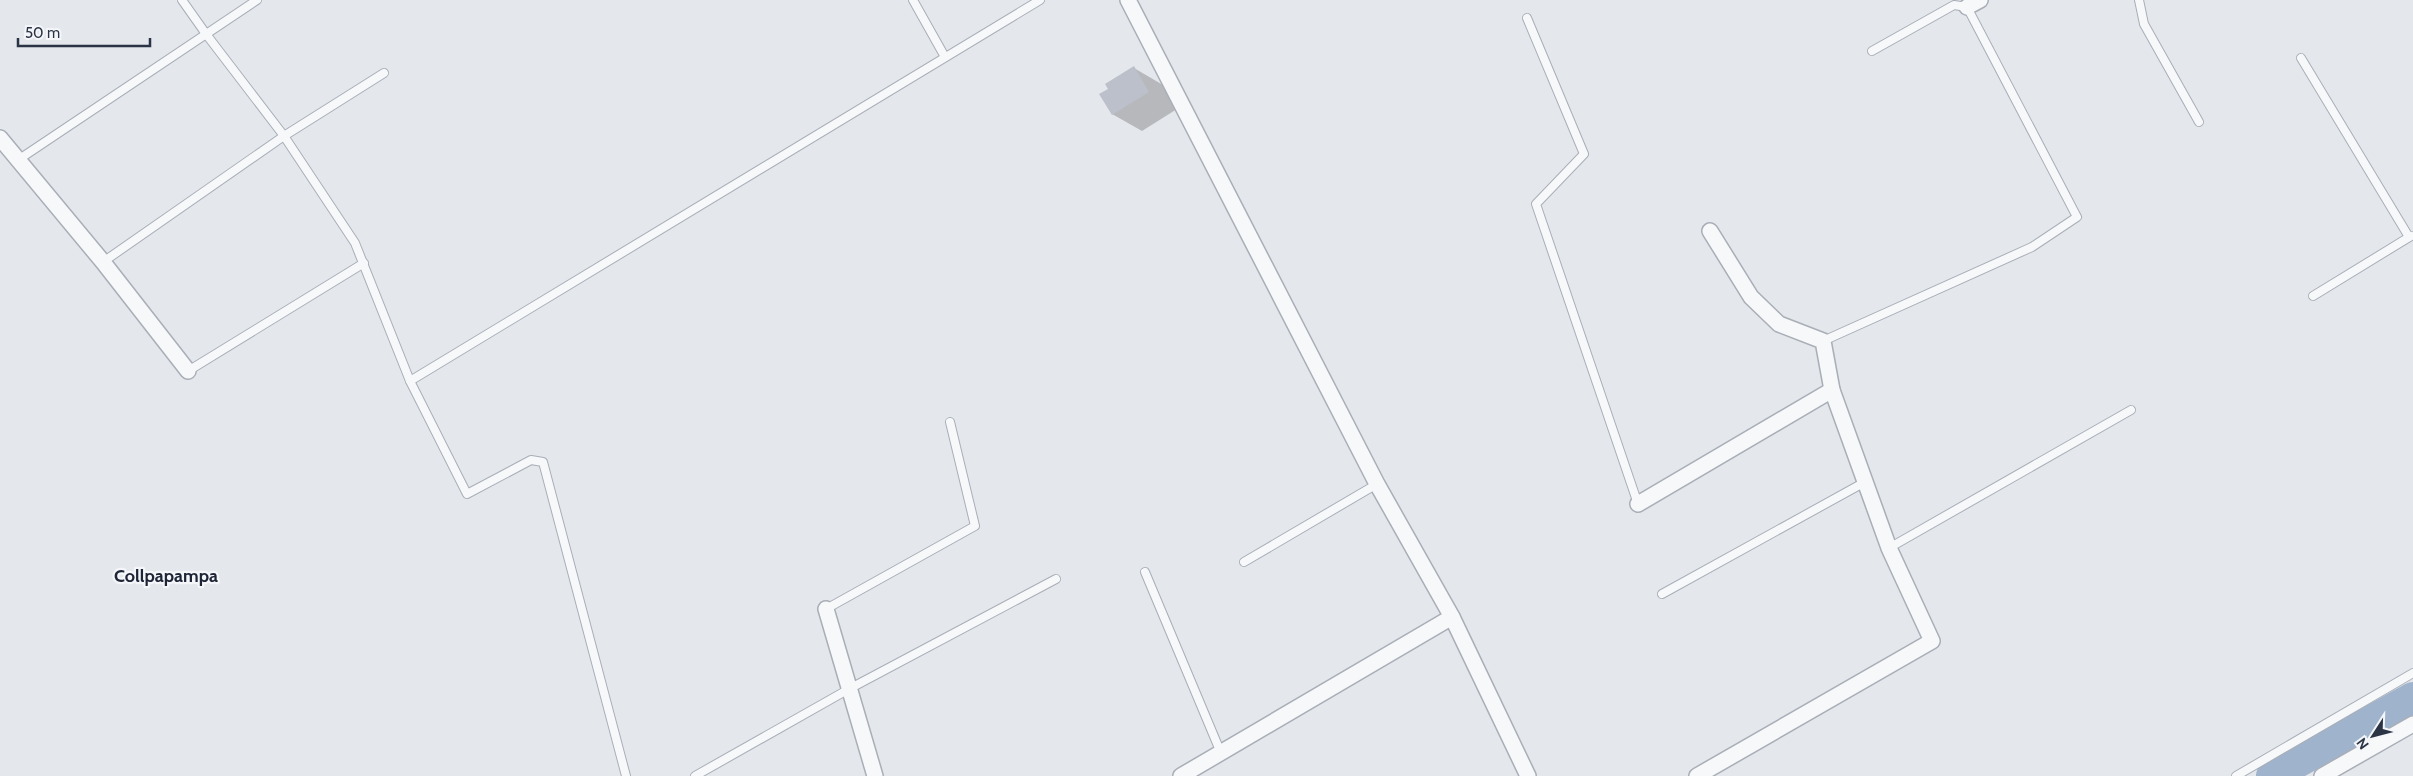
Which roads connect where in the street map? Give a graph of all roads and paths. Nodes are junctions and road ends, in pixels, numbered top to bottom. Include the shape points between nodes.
1 (182, 0) edge
2 (258, 0) edge
3 (913, 0) edge
4 (1040, 0) edge
5 (1128, 0) edge
6 (2139, 0) edge
7 (1973, 4) edge
8 (1527, 18) dead end
9 (206, 34) junction
10 (1872, 51) dead end
11 (945, 57) junction
12 (2300, 58) dead end
13 (384, 73) dead end
14 (2199, 122) dead end
15 (284, 136) junction
16 (0, 138) edge
17 (18, 160) junction
18 (1710, 232) dead end
19 (2411, 236) edge
20 (103, 262) junction
21 (364, 263) junction
22 (2313, 296) dead end
23 (1823, 341) junction
24 (188, 371) joint
25 (410, 381) junction
26 (1832, 390) junction
27 (2131, 410) dead end
28 (950, 422) dead end
29 (1865, 482) junction
30 (1377, 484) junction
31 (1638, 504) joint
32 (1889, 548) junction
33 (1244, 562) dead end
34 (1145, 572) dead end
35 (1056, 580) dead end
36 (1662, 594) dead end
37 (826, 609) joint
38 (1452, 617) junction
39 (2413, 673) edge
40 (849, 689) junction
41 (2413, 724) edge
42 (1221, 753) junction
43 (626, 776) edge
44 (695, 776) edge
45 (875, 776) edge
46 (1181, 776) edge
47 (1528, 776) edge
48 (1697, 776) edge
49 (2236, 776) edge
50 (2322, 776) edge

1 - 9 lane
2 - 9 lane
3 - 11 lane
4 - 11 lane
5 - 30 street
6 - 14 lane via 2144,24
7 - 10 lane via 1954,5
7 - 23 lane via 2077,217 2032,247
8 - 31 lane via 1584,154 1536,204
9 - 15 lane
9 - 17 lane
11 - 25 lane
12 - 19 lane
13 - 15 lane
15 - 20 lane
15 - 21 lane via 356,243
16 - 17 street
17 - 20 street
18 - 23 street via 1751,297 1779,324
19 - 22 lane
20 - 24 street
21 - 24 lane
21 - 25 lane
23 - 26 street
25 - 43 lane via 467,494 531,460 543,462
26 - 29 street
26 - 31 street
27 - 32 lane
28 - 37 lane via 975,526
29 - 32 street
29 - 36 lane
30 - 33 lane
30 - 38 street
32 - 48 street via 1932,640
34 - 42 lane
35 - 40 lane
37 - 40 street
38 - 42 street
38 - 47 street
39 - 49 lane
40 - 44 lane
40 - 45 street
41 - 50 street
42 - 46 street

